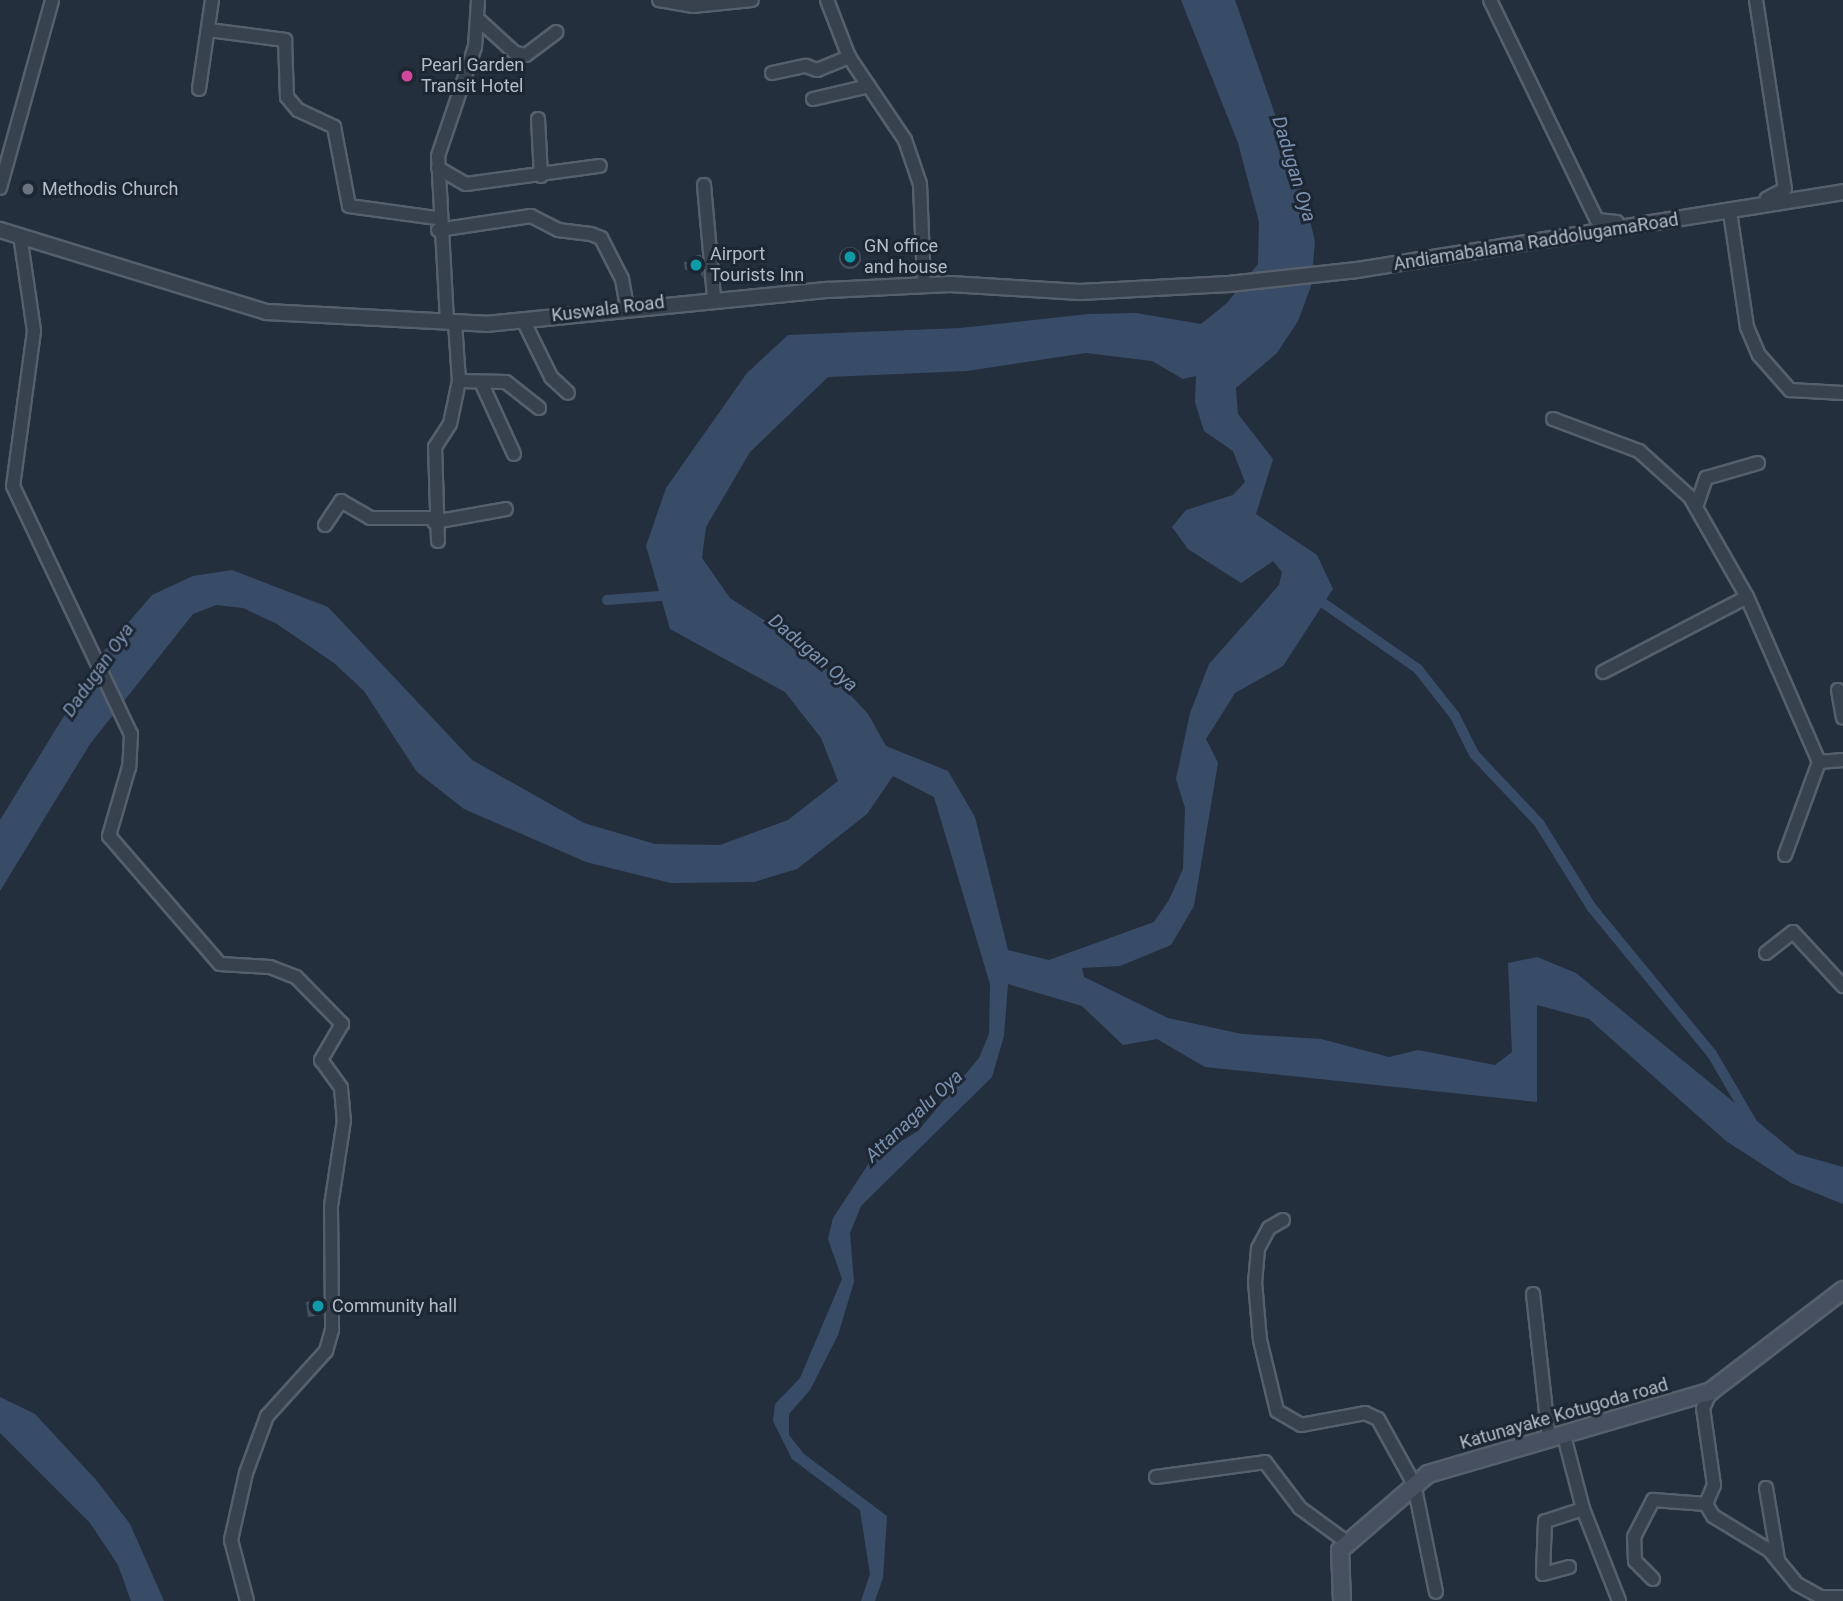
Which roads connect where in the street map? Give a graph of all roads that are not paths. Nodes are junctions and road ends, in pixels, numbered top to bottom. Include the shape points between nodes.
1 (52, 0) edge
2 (212, 0) edge
3 (478, 0) edge
4 (659, 0) edge
5 (752, 0) edge
6 (827, 0) edge
7 (1490, 0) edge
8 (1756, 0) edge
9 (480, 21) junction
10 (209, 30) junction
11 (556, 32) dead end
12 (849, 57) junction
13 (772, 73) dead end
14 (869, 86) junction
15 (199, 89) dead end
16 (813, 99) dead end
17 (538, 119) dead end
18 (600, 166) dead end
19 (438, 168) junction
20 (541, 176) junction
21 (704, 185) dead end
22 (0, 188) edge
23 (1843, 192) edge
24 (1730, 212) junction
25 (438, 224) junction
26 (0, 230) edge
27 (20, 235) junction
28 (1229, 284) joint
29 (924, 285) junction
30 (714, 298) junction
31 (627, 306) junction
32 (523, 320) junction
33 (451, 321) junction
34 (459, 381) junction
35 (481, 382) junction
36 (568, 393) dead end
37 (1843, 393) edge
38 (539, 408) dead end
39 (1553, 419) dead end
40 (514, 454) dead end
41 (1758, 463) dead end
42 (1696, 508) junction
43 (506, 509) dead end
44 (433, 520) junction
45 (325, 525) dead end
46 (438, 541) dead end
47 (1747, 597) junction
48 (1603, 672) dead end
49 (1838, 690) dead end
50 (1843, 718) edge
51 (1843, 760) edge
52 (1819, 762) junction
53 (1785, 855) dead end
54 (1766, 953) dead end
55 (1843, 986) edge
56 (1283, 1220) dead end
57 (1843, 1290) edge
58 (1533, 1294) dead end
59 (1711, 1391) junction
60 (1556, 1438) junction
61 (1156, 1477) dead end
62 (1413, 1484) junction
63 (1766, 1488) dead end
64 (1706, 1504) junction
65 (1583, 1509) junction
66 (1348, 1543) junction
67 (1778, 1561) junction
68 (1569, 1567) dead end
69 (1653, 1579) dead end
70 (1436, 1592) dead end
71 (1843, 1597) edge
72 (247, 1601) edge
73 (1342, 1601) edge
74 (1619, 1601) edge

1 - 22 street
2 - 10 street
3 - 9 street
4 - 5 street via 693,6
6 - 12 street
7 - 8 street via 1603,224 1780,197 1785,189
9 - 11 street via 514,53 526,55
9 - 19 street
10 - 15 street
10 - 25 street via 285,40 287,97 298,110 334,127 349,206
12 - 13 street via 817,70 806,66
12 - 14 street
14 - 16 street
14 - 29 street via 905,140 920,184
17 - 20 street
18 - 20 street
19 - 20 street via 466,184
19 - 25 street
21 - 30 street
23 - 24 street, Andiamabalama RaddolugamaRoad
24 - 28 street, Andiamabalama RaddolugamaRoad via 1357,270
24 - 37 street via 1747,327 1759,355 1790,390
25 - 31 street via 531,216 558,230 601,238 622,279
25 - 33 street
26 - 27 street, Kuswala Road
27 - 33 street, Kuswala Road via 267,312
27 - 72 street via 34,331 13,486 131,734 129,767 109,821 109,836 220,964 270,967 296,977 342,1024 321,1060 341,1088 344,1120 331,1206 332,1330 326,1351 267,1416 246,1473 231,1540
28 - 29 street, Kuswala Road via 1080,292
29 - 30 street, Kuswala Road
30 - 31 street, Kuswala Road
31 - 32 street, Kuswala Road
32 - 33 street, Kuswala Road
32 - 36 street via 551,377
33 - 34 street
34 - 35 street
34 - 44 street via 450,424 435,447
35 - 38 street via 506,382
35 - 40 street
39 - 42 street via 1639,451
41 - 42 street via 1706,478
42 - 47 street
43 - 44 street
44 - 45 street via 370,518 341,501
44 - 46 street
47 - 48 street
47 - 52 street
49 - 50 street
51 - 52 street
52 - 53 street
54 - 55 street via 1793,932
56 - 62 street via 1269,1228 1258,1249 1255,1282 1260,1340 1277,1411 1301,1425 1373,1413
57 - 59 main road, Katunayake Kotugoda road
58 - 60 street
59 - 60 main road, Katunayake Kotugoda road
59 - 64 street via 1703,1408 1714,1485
60 - 62 main road, Katunayake Kotugoda road via 1428,1474
60 - 65 street
61 - 66 street via 1265,1462 1300,1508
62 - 66 main road, Katunayake Kotugoda road
62 - 70 street
63 - 67 street
64 - 67 street via 1713,1517
64 - 69 street via 1653,1500 1634,1537 1635,1562
65 - 68 street via 1545,1521 1543,1574
65 - 74 street
66 - 73 main road via 1337,1569
67 - 71 street via 1820,1597

